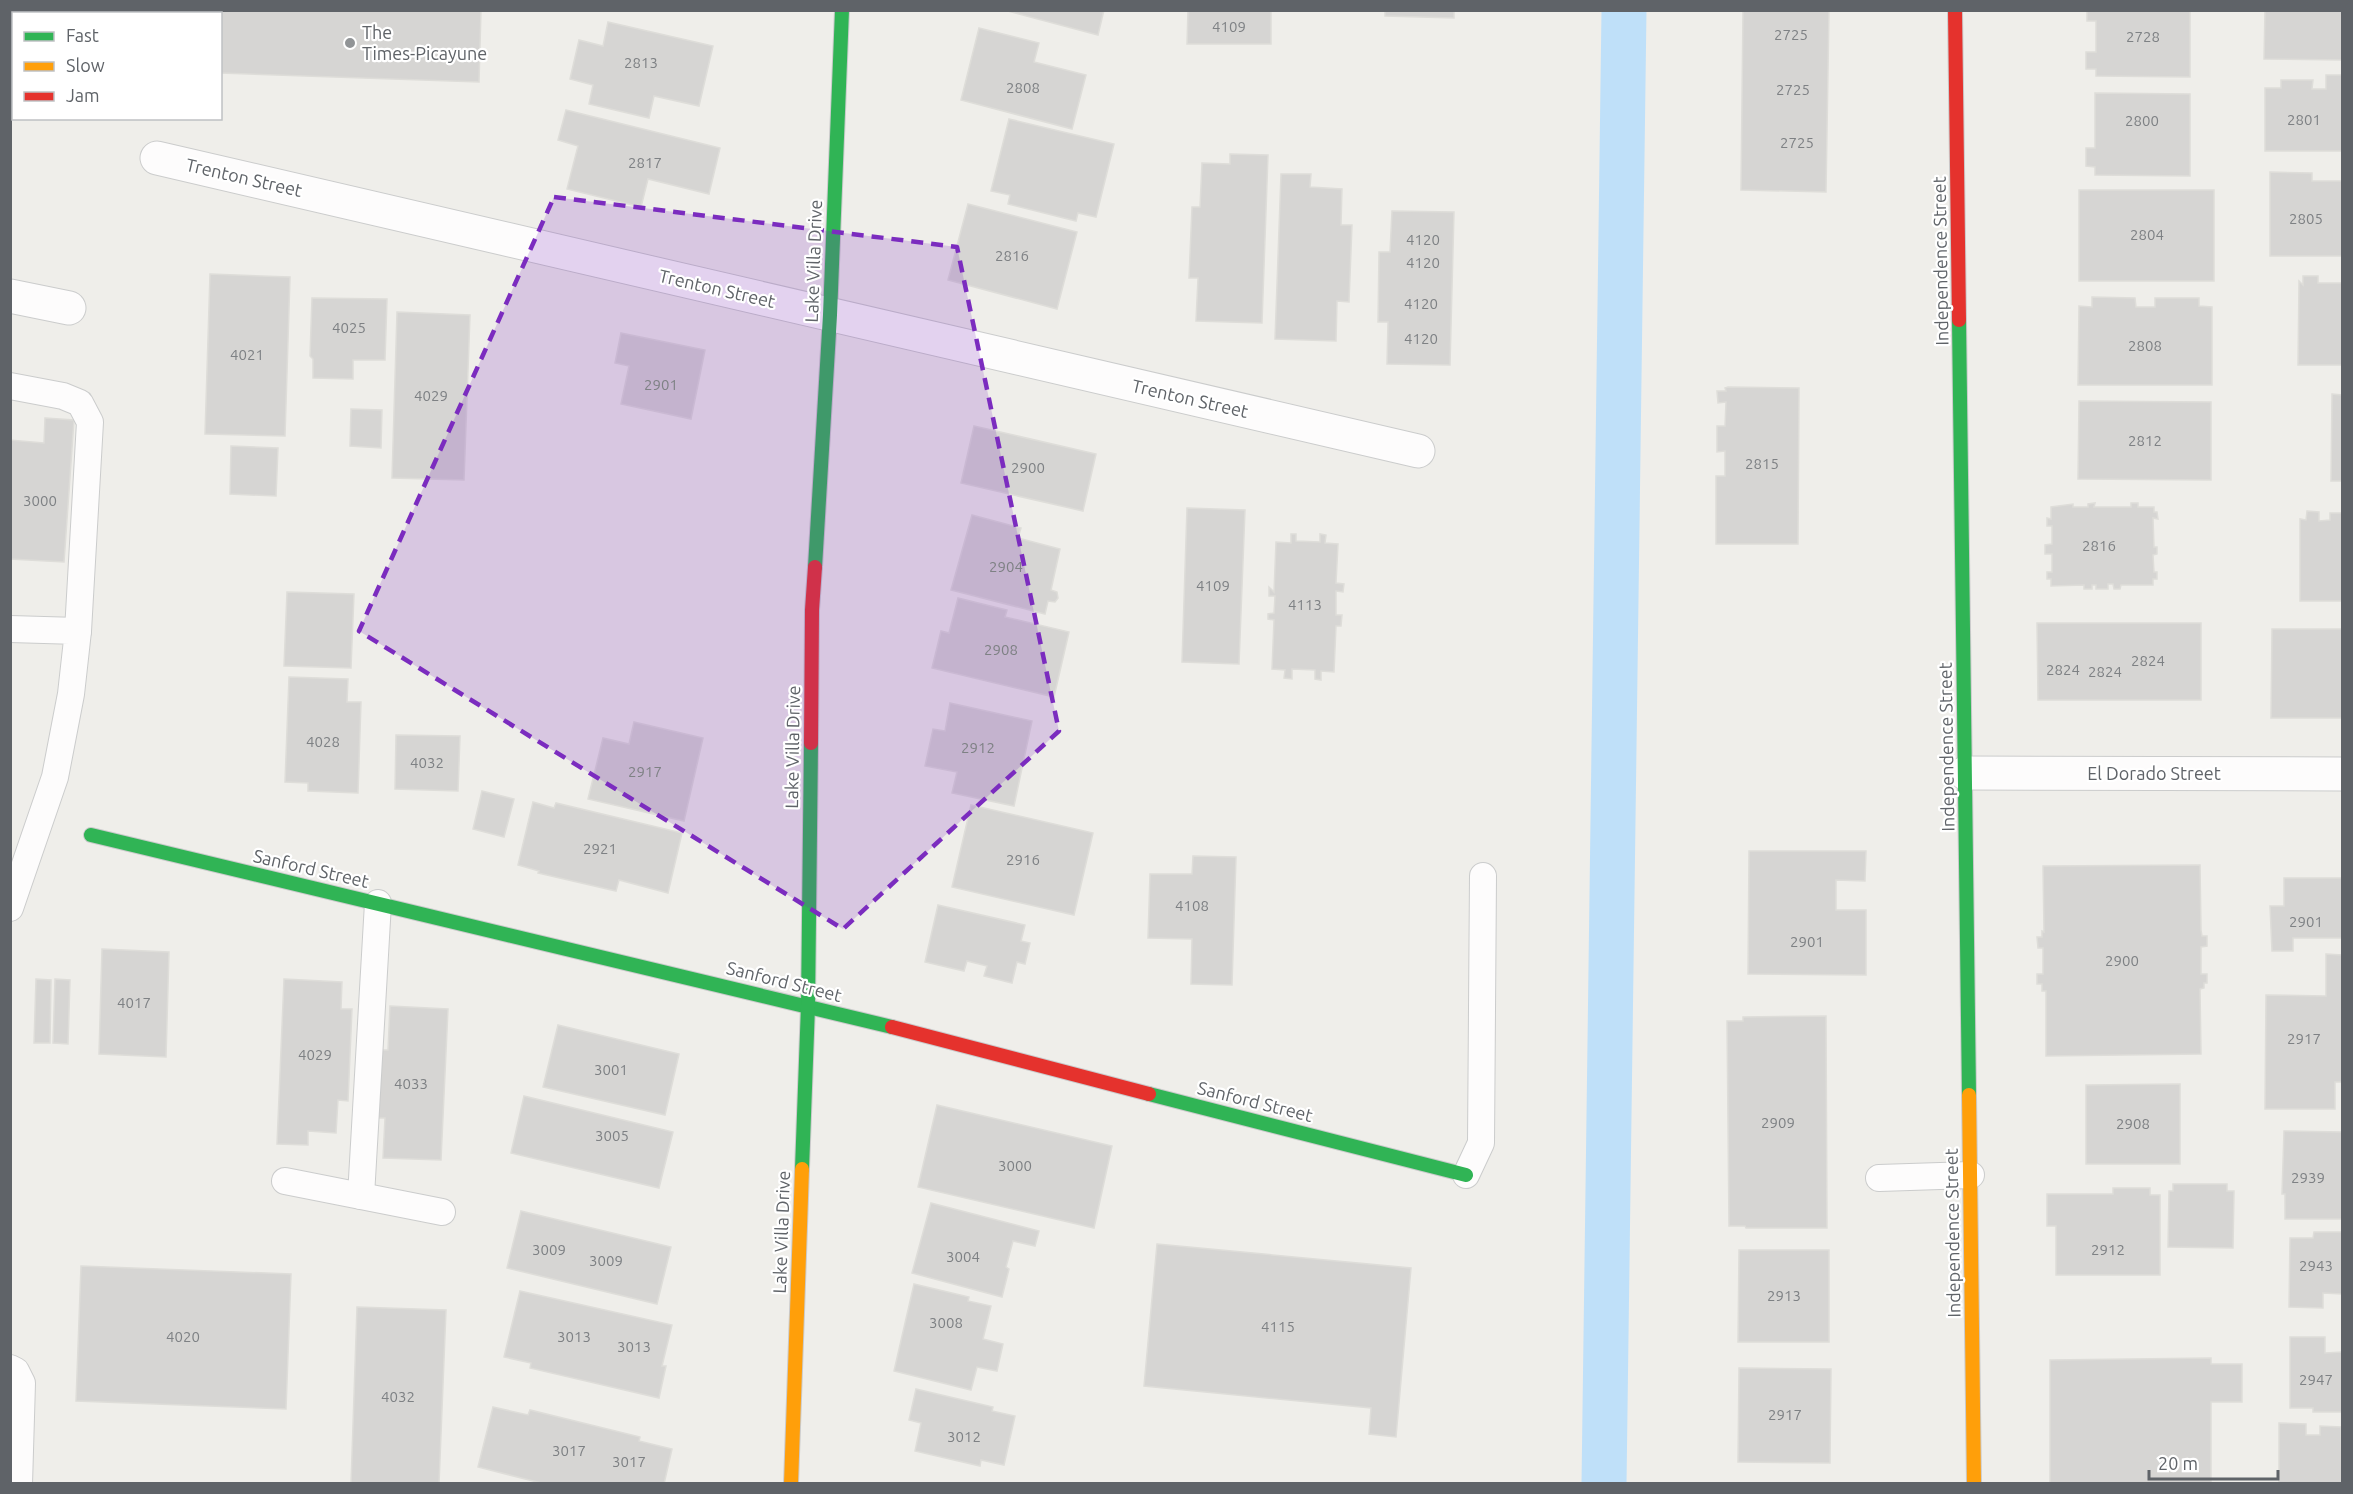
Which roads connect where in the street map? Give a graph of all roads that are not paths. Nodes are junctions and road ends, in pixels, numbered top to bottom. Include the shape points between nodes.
1 (842, 10) edge
2 (1955, 10) edge
3 (157, 158) dead end
4 (10, 296) edge
5 (69, 308) dead end
6 (830, 315) junction
7 (10, 386) edge
8 (1418, 451) dead end
9 (10, 629) edge
10 (78, 631) junction
11 (1965, 773) junction
12 (2343, 774) edge
13 (91, 835) dead end
14 (1484, 876) dead end
15 (378, 903) junction
16 (10, 908) edge
17 (808, 1006) junction
18 (1466, 1175) joint
19 (1971, 1175) junction
20 (1879, 1178) dead end
21 (285, 1181) dead end
22 (361, 1196) junction
23 (442, 1212) dead end
24 (10, 1368) edge
25 (18, 1484) edge
26 (791, 1484) edge
27 (1974, 1484) edge

1 - 6 street, Lake Villa Drive
2 - 11 street, Independence Street
3 - 6 street, Trenton Street
4 - 5 street
6 - 8 street, Trenton Street
6 - 17 street, Lake Villa Drive via 812,610
7 - 10 lane via 80,403 90,422
9 - 10 lane
10 - 16 lane via 55,777
11 - 12 street, El Dorado Street
11 - 19 street, Independence Street
13 - 15 street, Sanford Street
14 - 18 lane via 1481,1143
15 - 17 street, Sanford Street
15 - 22 lane
17 - 18 street, Sanford Street
17 - 26 street, Lake Villa Drive
19 - 20 lane
19 - 27 street, Independence Street
21 - 22 lane
22 - 23 lane
24 - 25 lane via 22,1383

